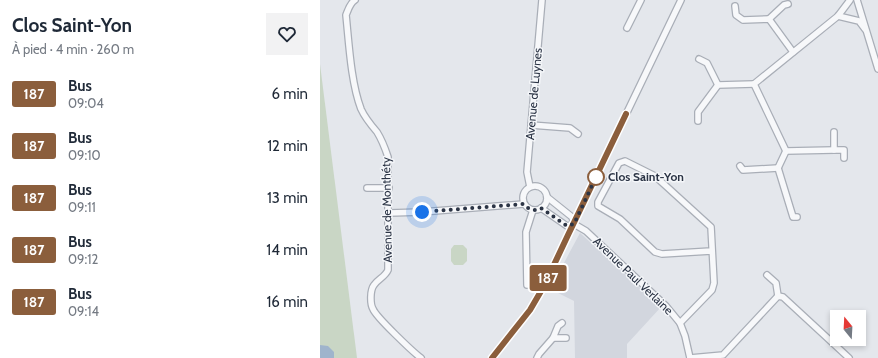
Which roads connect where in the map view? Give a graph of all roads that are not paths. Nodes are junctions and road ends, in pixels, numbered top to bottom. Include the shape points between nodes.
1 (355, 0) edge
2 (542, 0) edge
3 (641, 0) edge
4 (682, 0) edge
5 (850, 0) edge
6 (857, 0) edge
7 (788, 4) dead end
8 (735, 6) dead end
9 (838, 16) junction
10 (769, 19) junction
11 (627, 28) dead end
12 (868, 32) junction
13 (793, 52) junction
14 (699, 59) dead end
15 (878, 69) edge
16 (754, 84) junction
17 (718, 85) junction
18 (698, 121) dead end
19 (531, 125) junction
20 (834, 132) dead end
21 (578, 134) dead end
22 (834, 150) junction
23 (786, 151) junction
24 (844, 158) dead end
25 (740, 166) dead end
26 (778, 168) junction
27 (530, 187) junction
28 (368, 188) dead end
29 (389, 188) junction
30 (547, 197) junction
31 (524, 204) junction
32 (541, 208) junction
33 (533, 210) junction
34 (389, 213) junction
35 (797, 216) dead end
36 (574, 224) junction
37 (712, 251) junction
38 (767, 275) dead end
39 (527, 285) dead end
40 (778, 296) junction
41 (562, 323) dead end
42 (680, 323) junction
43 (553, 338) junction
44 (566, 338) dead end
45 (421, 358) edge
46 (492, 358) edge
47 (537, 358) edge
48 (690, 358) edge
49 (849, 358) edge

1 - 29 street, Avenue de Monthéty via 346,15 355,91 361,110 384,145 388,157
2 - 19 street, Avenue de Luynes
3 - 11 street
4 - 36 street
5 - 9 street
6 - 12 street
7 - 10 street
8 - 10 street via 736,15 743,20
9 - 12 street via 859,21
9 - 13 street
10 - 13 street
12 - 15 street
13 - 16 street
14 - 17 street via 707,63
16 - 17 street
16 - 23 street
17 - 18 street via 698,112
19 - 21 street via 570,128
19 - 27 street, Avenue de Luynes via 527,172
20 - 22 street
22 - 23 street
22 - 24 street via 844,150
23 - 26 street
25 - 26 street via 742,170
26 - 35 street via 792,216
27 - 30 street via 538,186 544,190
27 - 31 street, Avenue de Luynes via 523,195
28 - 29 street
29 - 34 street, Avenue de Monthéty
30 - 32 street
30 - 36 street via 572,217
31 - 33 street
31 - 34 street
32 - 33 street
32 - 36 street via 567,226
33 - 39 street via 526,232
34 - 45 street, Avenue de Monthéty via 388,270 373,286 372,309
36 - 42 street, Avenue Paul Verlaine via 586,231 666,306
36 - 46 street via 530,310
37 - 37 street via 711,227 708,224 656,176 624,161 618,163 598,206 620,220 656,252 662,254
37 - 42 street via 712,290
38 - 40 street via 776,283
40 - 48 street via 723,355
40 - 49 street via 783,297
41 - 43 street
42 - 48 street, Avenue Paul Verlaine
43 - 44 street
43 - 47 street

